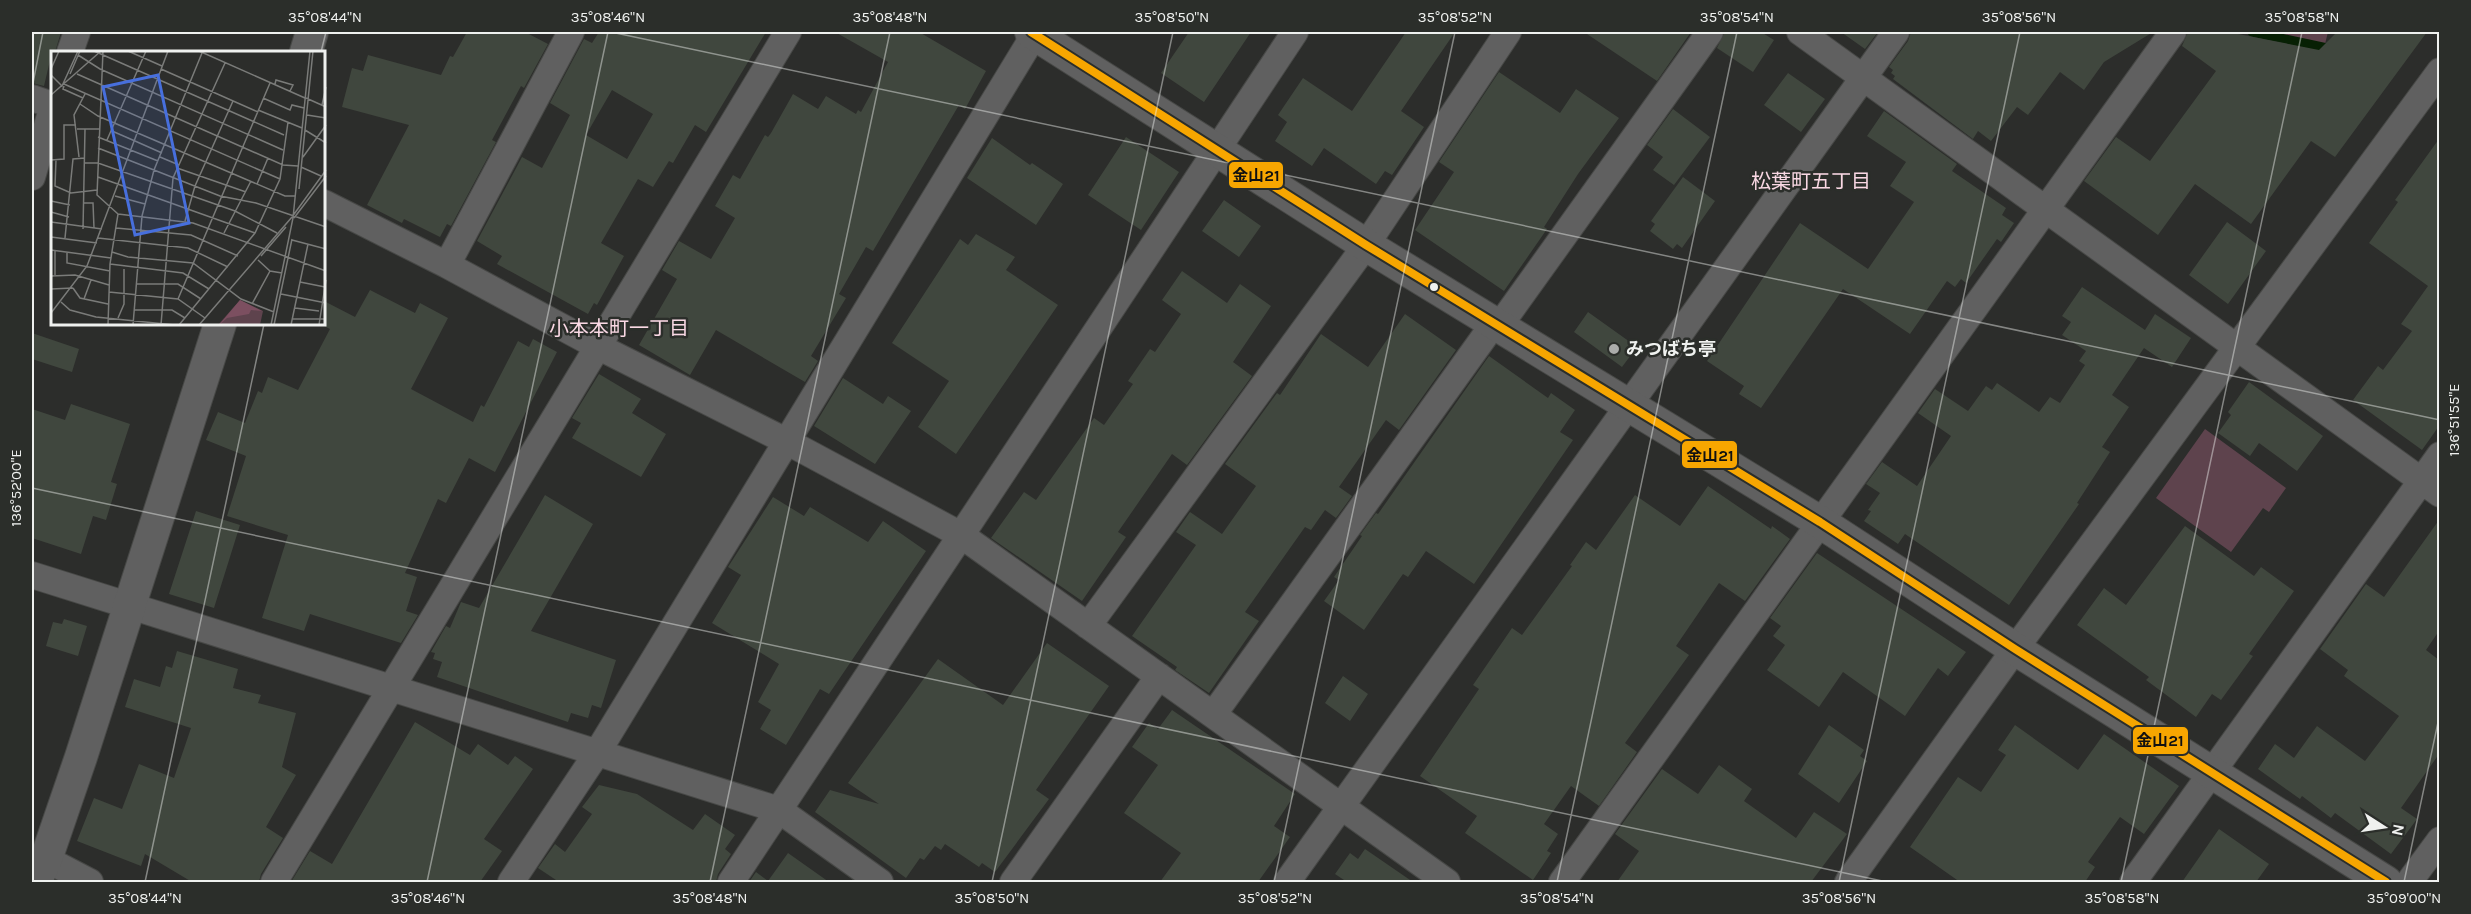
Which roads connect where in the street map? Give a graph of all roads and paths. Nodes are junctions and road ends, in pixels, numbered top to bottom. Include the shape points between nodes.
1 (77, 32) edge
2 (312, 32) edge
3 (571, 32) edge
4 (788, 32) edge
5 (1034, 32) edge
6 (1295, 32) edge
7 (1508, 32) edge
8 (1710, 32) edge
9 (1800, 32) edge
10 (1896, 32) edge
11 (2173, 32) edge
12 (70, 51) edge
13 (306, 51) edge
14 (2439, 71) edge
15 (1864, 78) junction
16 (32, 98) edge
17 (51, 107) edge
18 (51, 110) edge
19 (1217, 150) junction
20 (32, 177) edge
21 (326, 203) edge
22 (2045, 208) junction
23 (1366, 244) junction
24 (447, 265) junction
25 (1497, 323) junction
26 (218, 326) edge
27 (599, 347) junction
28 (2237, 348) junction
29 (1630, 405) junction
30 (786, 441) junction
31 (2439, 455) edge
32 (2430, 488) edge
33 (1820, 522) junction
34 (962, 535) junction
35 (32, 575) edge
36 (129, 607) junction
37 (1088, 626) junction
38 (2015, 649) junction
39 (1159, 676) junction
40 (390, 688) junction
41 (1213, 715) junction
42 (597, 753) junction
43 (2212, 773) junction
44 (1341, 806) junction
45 (779, 810) junction
46 (2439, 840) edge
47 (41, 871) edge
48 (90, 882) edge
49 (274, 882) edge
50 (511, 882) edge
51 (731, 882) edge
52 (880, 882) edge
53 (1013, 882) edge
54 (1287, 882) edge
55 (1447, 882) edge
56 (1562, 882) edge
57 (1848, 882) edge
58 (2133, 882) edge
59 (2386, 882) edge
60 (2409, 882) edge

1 - 12 street
2 - 13 street
3 - 24 street
4 - 27 street
5 - 19 street
5 - 30 street
6 - 19 street
7 - 23 street
8 - 25 street
9 - 15 street
10 - 15 street
11 - 22 street
14 - 28 street
15 - 22 street
15 - 29 street
16 - 17 street
18 - 20 street
19 - 23 street
19 - 34 street
21 - 24 street
22 - 28 street
22 - 33 street
23 - 25 street
23 - 37 street
24 - 27 street
25 - 29 street
25 - 41 street
26 - 36 street
27 - 30 street
27 - 40 street
28 - 32 street
28 - 38 street
29 - 33 street
29 - 44 street
30 - 34 street
30 - 42 street
31 - 32 street
32 - 43 street
33 - 38 street
33 - 56 street
34 - 37 street
34 - 45 street
35 - 36 street
36 - 40 street
36 - 47 street
37 - 39 street
38 - 43 street
38 - 57 street
39 - 41 street
39 - 53 street
40 - 42 street
40 - 49 street
41 - 44 street
42 - 45 street
42 - 50 street
43 - 58 street
43 - 59 street
44 - 54 street
44 - 55 street
45 - 51 street
45 - 52 street
46 - 60 street
47 - 48 street

